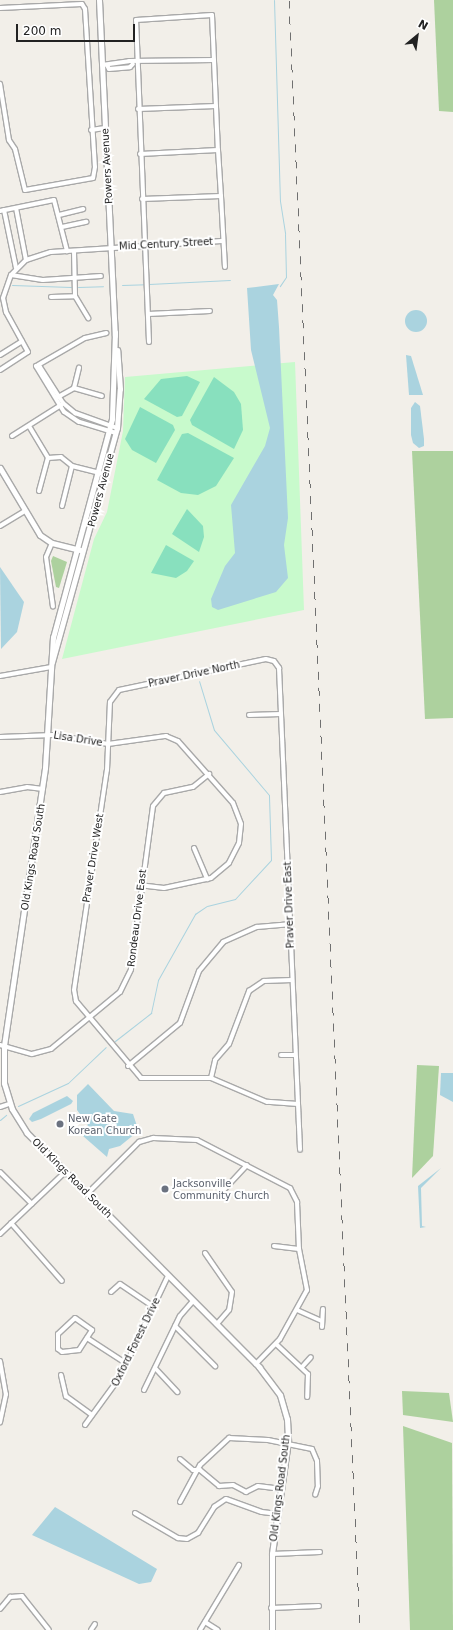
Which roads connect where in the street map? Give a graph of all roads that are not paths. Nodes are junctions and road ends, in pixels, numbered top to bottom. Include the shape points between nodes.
1 (99, 0) edge
2 (0, 8) edge
3 (214, 60) junction
4 (134, 64) junction
5 (105, 65) junction
6 (0, 84) edge
7 (216, 106) junction
8 (138, 109) junction
9 (105, 128) junction
10 (91, 130) junction
11 (218, 150) junction
12 (140, 154) junction
13 (221, 196) junction
14 (142, 199) junction
15 (16, 208) junction
16 (83, 209) dead end
17 (2, 210) edge
18 (59, 214) junction
19 (86, 222) dead end
20 (62, 227) junction
21 (222, 241) junction
22 (145, 245) junction
23 (111, 248) junction
24 (67, 251) junction
25 (74, 251) junction
26 (26, 260) junction
27 (225, 266) dead end
28 (16, 268) junction
29 (11, 275) junction
30 (101, 276) dead end
31 (75, 278) junction
32 (2, 288) edge
33 (75, 296) junction
34 (50, 297) dead end
35 (210, 311) dead end
36 (148, 314) junction
37 (88, 318) dead end
38 (115, 332) junction
39 (106, 333) dead end
40 (22, 341) junction
41 (149, 342) dead end
42 (0, 355) edge
43 (38, 365) junction
44 (79, 368) dead end
45 (0, 370) edge
46 (74, 388) junction
47 (59, 396) junction
48 (102, 396) dead end
49 (54, 399) junction
50 (64, 403) junction
51 (59, 406) junction
52 (29, 426) junction
53 (109, 429) junction
54 (116, 430) junction
55 (12, 436) dead end
56 (48, 458) junction
57 (72, 466) junction
58 (0, 468) edge
59 (99, 472) junction
60 (105, 474) junction
61 (39, 491) dead end
62 (62, 506) dead end
63 (26, 511) junction
64 (0, 526) edge
65 (52, 543) junction
66 (79, 550) junction
67 (85, 551) junction
68 (53, 607) dead end
69 (274, 661) joint
70 (51, 667) junction
71 (0, 676) edge
72 (114, 693) joint
73 (280, 714) junction
74 (249, 715) dead end
75 (48, 735) junction
76 (0, 737) edge
77 (108, 744) junction
78 (209, 774) junction
79 (43, 789) junction
80 (0, 792) edge
81 (194, 848) dead end
82 (207, 879) junction
83 (141, 885) junction
84 (290, 924) junction
85 (292, 980) junction
86 (90, 1018) junction
87 (2, 1045) edge
88 (281, 1055) dead end
89 (296, 1055) junction
90 (128, 1066) junction
91 (211, 1078) junction
92 (2, 1084) edge
93 (9, 1104) junction
94 (298, 1104) junction
95 (0, 1107) edge
96 (300, 1150) dead end
97 (247, 1165) junction
98 (0, 1172) edge
99 (65, 1172) junction
100 (222, 1193) dead end
101 (87, 1194) junction
102 (32, 1204) junction
103 (12, 1223) junction
104 (0, 1234) edge
105 (274, 1246) dead end
106 (299, 1249) junction
107 (205, 1253) dead end
108 (168, 1276) junction
109 (62, 1281) dead end
110 (111, 1292) dead end
111 (193, 1301) junction
112 (154, 1307) junction
113 (323, 1309) dead end
114 (298, 1310) junction
115 (322, 1321) junction
116 (217, 1324) junction
117 (175, 1326) junction
118 (322, 1327) dead end
119 (87, 1338) junction
120 (276, 1344) junction
121 (311, 1357) dead end
122 (0, 1361) edge
123 (127, 1364) junction
124 (256, 1364) junction
125 (215, 1366) dead end
126 (302, 1367) junction
127 (155, 1368) junction
128 (61, 1375) dead end
129 (144, 1390) dead end
130 (176, 1392) dead end
131 (307, 1397) dead end
132 (92, 1415) junction
133 (0, 1422) edge
134 (85, 1425) dead end
135 (288, 1443) junction
136 (180, 1460) dead end
137 (200, 1470) junction
138 (282, 1489) junction
139 (315, 1495) dead end
140 (180, 1502) dead end
141 (134, 1513) dead end
142 (278, 1514) junction
143 (320, 1552) dead end
144 (272, 1554) junction
145 (239, 1566) dead end
146 (319, 1606) dead end
147 (271, 1608) junction
148 (0, 1609) edge
149 (205, 1622) junction
150 (95, 1624) dead end
151 (50, 1630) edge
152 (91, 1630) edge
153 (200, 1630) edge
154 (218, 1630) edge
155 (272, 1630) edge

1 - 5 street, Powers Avenue
2 - 10 street via 82,4
3 - 4 street
3 - 4 street via 212,15 166,17 136,20
3 - 7 street
4 - 5 street via 130,67 109,69
4 - 8 street
5 - 9 street, Powers Avenue
6 - 10 street via 9,140 15,150 24,190 93,178 95,167
7 - 8 street
7 - 11 street
8 - 12 street
9 - 10 street
9 - 23 street, Powers Avenue
11 - 12 street
11 - 13 street
12 - 14 street
13 - 14 street
13 - 21 street
14 - 22 street
15 - 17 street
15 - 18 street via 54,200
15 - 26 street
16 - 18 street
17 - 28 street
18 - 20 street
19 - 20 street
20 - 24 street
21 - 22 street, Mid Century Street
21 - 27 street
22 - 23 street, Mid Century Street
22 - 36 street
23 - 25 street, Mid Century Street
23 - 38 street, Powers Avenue
24 - 25 street, Mid Century Street
24 - 26 street, Mid Century Street
25 - 31 street
26 - 28 street
28 - 29 street
29 - 31 street via 44,280
29 - 32 street
30 - 31 street
31 - 33 street
32 - 40 street via 6,312
33 - 34 street
33 - 37 street
35 - 36 street
36 - 41 street
38 - 53 street, Powers Avenue via 114,408
38 - 54 street, Powers Avenue via 120,389
39 - 43 street via 85,338
40 - 42 street
40 - 45 street via 28,352
43 - 47 street
43 - 49 street via 35,369
44 - 46 street
46 - 47 street
46 - 48 street
47 - 49 street
47 - 50 street
49 - 51 street
50 - 51 street
50 - 53 street via 80,416
51 - 52 street
51 - 53 street via 79,422
52 - 55 street
52 - 56 street
53 - 54 street
53 - 59 street, Powers Avenue
54 - 60 street, Powers Avenue
56 - 57 street via 61,457
56 - 61 street
57 - 59 street
57 - 62 street
58 - 63 street
59 - 60 street
59 - 66 street, Powers Avenue
60 - 67 street, Powers Avenue
63 - 64 street
63 - 65 street via 40,535
65 - 66 street
65 - 68 street via 46,557
66 - 67 street
66 - 70 street, Old Kings Road South via 57,618
67 - 70 street, Old Kings Road South
69 - 72 street, Praver Drive North via 266,659
69 - 73 street, Praver Drive East via 279,668
70 - 71 street
70 - 75 street, Old Kings Road South
72 - 77 street, Praver Drive West via 110,702
73 - 74 street
73 - 84 street, Praver Drive East
75 - 76 street, Lisa Drive
75 - 77 street, Lisa Drive
75 - 79 street, Old Kings Road South
77 - 78 street, Lisa Drive via 170,737
77 - 86 street, Praver Drive West via 74,990 76,1001
78 - 82 street, Lisa Drive via 233,803 241,828 232,858 221,871
78 - 83 street, Rondeau Drive East via 192,787 164,792 155,801
79 - 80 street via 27,787
79 - 87 street, Old Kings Road South
81 - 82 street
82 - 83 street via 164,888
83 - 86 street, Rondeau Drive East via 129,977 115,998
84 - 85 street, Praver Drive East
84 - 90 street via 257,927 223,942 199,971 180,1023
85 - 89 street, Praver Drive East
85 - 91 street via 264,981 249,990 229,1044 215,1060
86 - 87 street, Rondeau Drive East via 44,1052 32,1054
86 - 90 street, Praver Drive West
87 - 92 street, Old Kings Road South
88 - 89 street
89 - 94 street, Praver Drive East
90 - 91 street, Praver Drive West via 143,1078
91 - 94 street via 267,1102
92 - 93 street, Old Kings Road South
93 - 95 street
93 - 99 street, Old Kings Road South via 27,1133
94 - 96 street, Praver Drive East
97 - 100 street
97 - 101 street via 197,1140 149,1138 134,1146
97 - 106 street via 287,1186 297,1202
98 - 102 street
99 - 101 street, Old Kings Road South
99 - 102 street
101 - 108 street, Old Kings Road South
102 - 103 street
103 - 104 street
103 - 109 street
105 - 106 street
106 - 114 street via 307,1290
107 - 116 street via 232,1292 229,1310
108 - 111 street, Old Kings Road South
108 - 112 street, Oxford Forest Drive
110 - 112 street via 120,1284
111 - 116 street, Old Kings Road South
111 - 117 street
112 - 123 street, Oxford Forest Drive
113 - 115 street
114 - 115 street
114 - 120 street
115 - 118 street
116 - 124 street, Old Kings Road South
117 - 125 street
117 - 127 street
119 - 119 street via 92,1330 77,1318 60,1330 58,1349 73,1352 81,1347
119 - 123 street
120 - 124 street
120 - 126 street
121 - 126 street
122 - 133 street via 6,1394
123 - 132 street, Oxford Forest Drive
124 - 135 street, Old Kings Road South via 280,1395 287,1419
126 - 131 street via 308,1374
127 - 129 street
127 - 130 street
128 - 132 street via 66,1396
132 - 134 street, Oxford Forest Drive
135 - 137 street via 224,1440
135 - 138 street, Old Kings Road South
135 - 139 street via 308,1447 315,1453 318,1486
136 - 137 street via 193,1470
137 - 138 street via 219,1486 233,1485 246,1492 258,1486
137 - 140 street
138 - 142 street, Old Kings Road South
141 - 142 street via 178,1538 186,1539 198,1533 216,1504 226,1498 262,1512
142 - 144 street, Old Kings Road South
143 - 144 street
144 - 147 street, Old Kings Road South
145 - 149 street
146 - 147 street
147 - 155 street, Old Kings Road South
148 - 151 street via 10,1597 18,1595 29,1600
149 - 153 street
149 - 154 street
150 - 152 street

